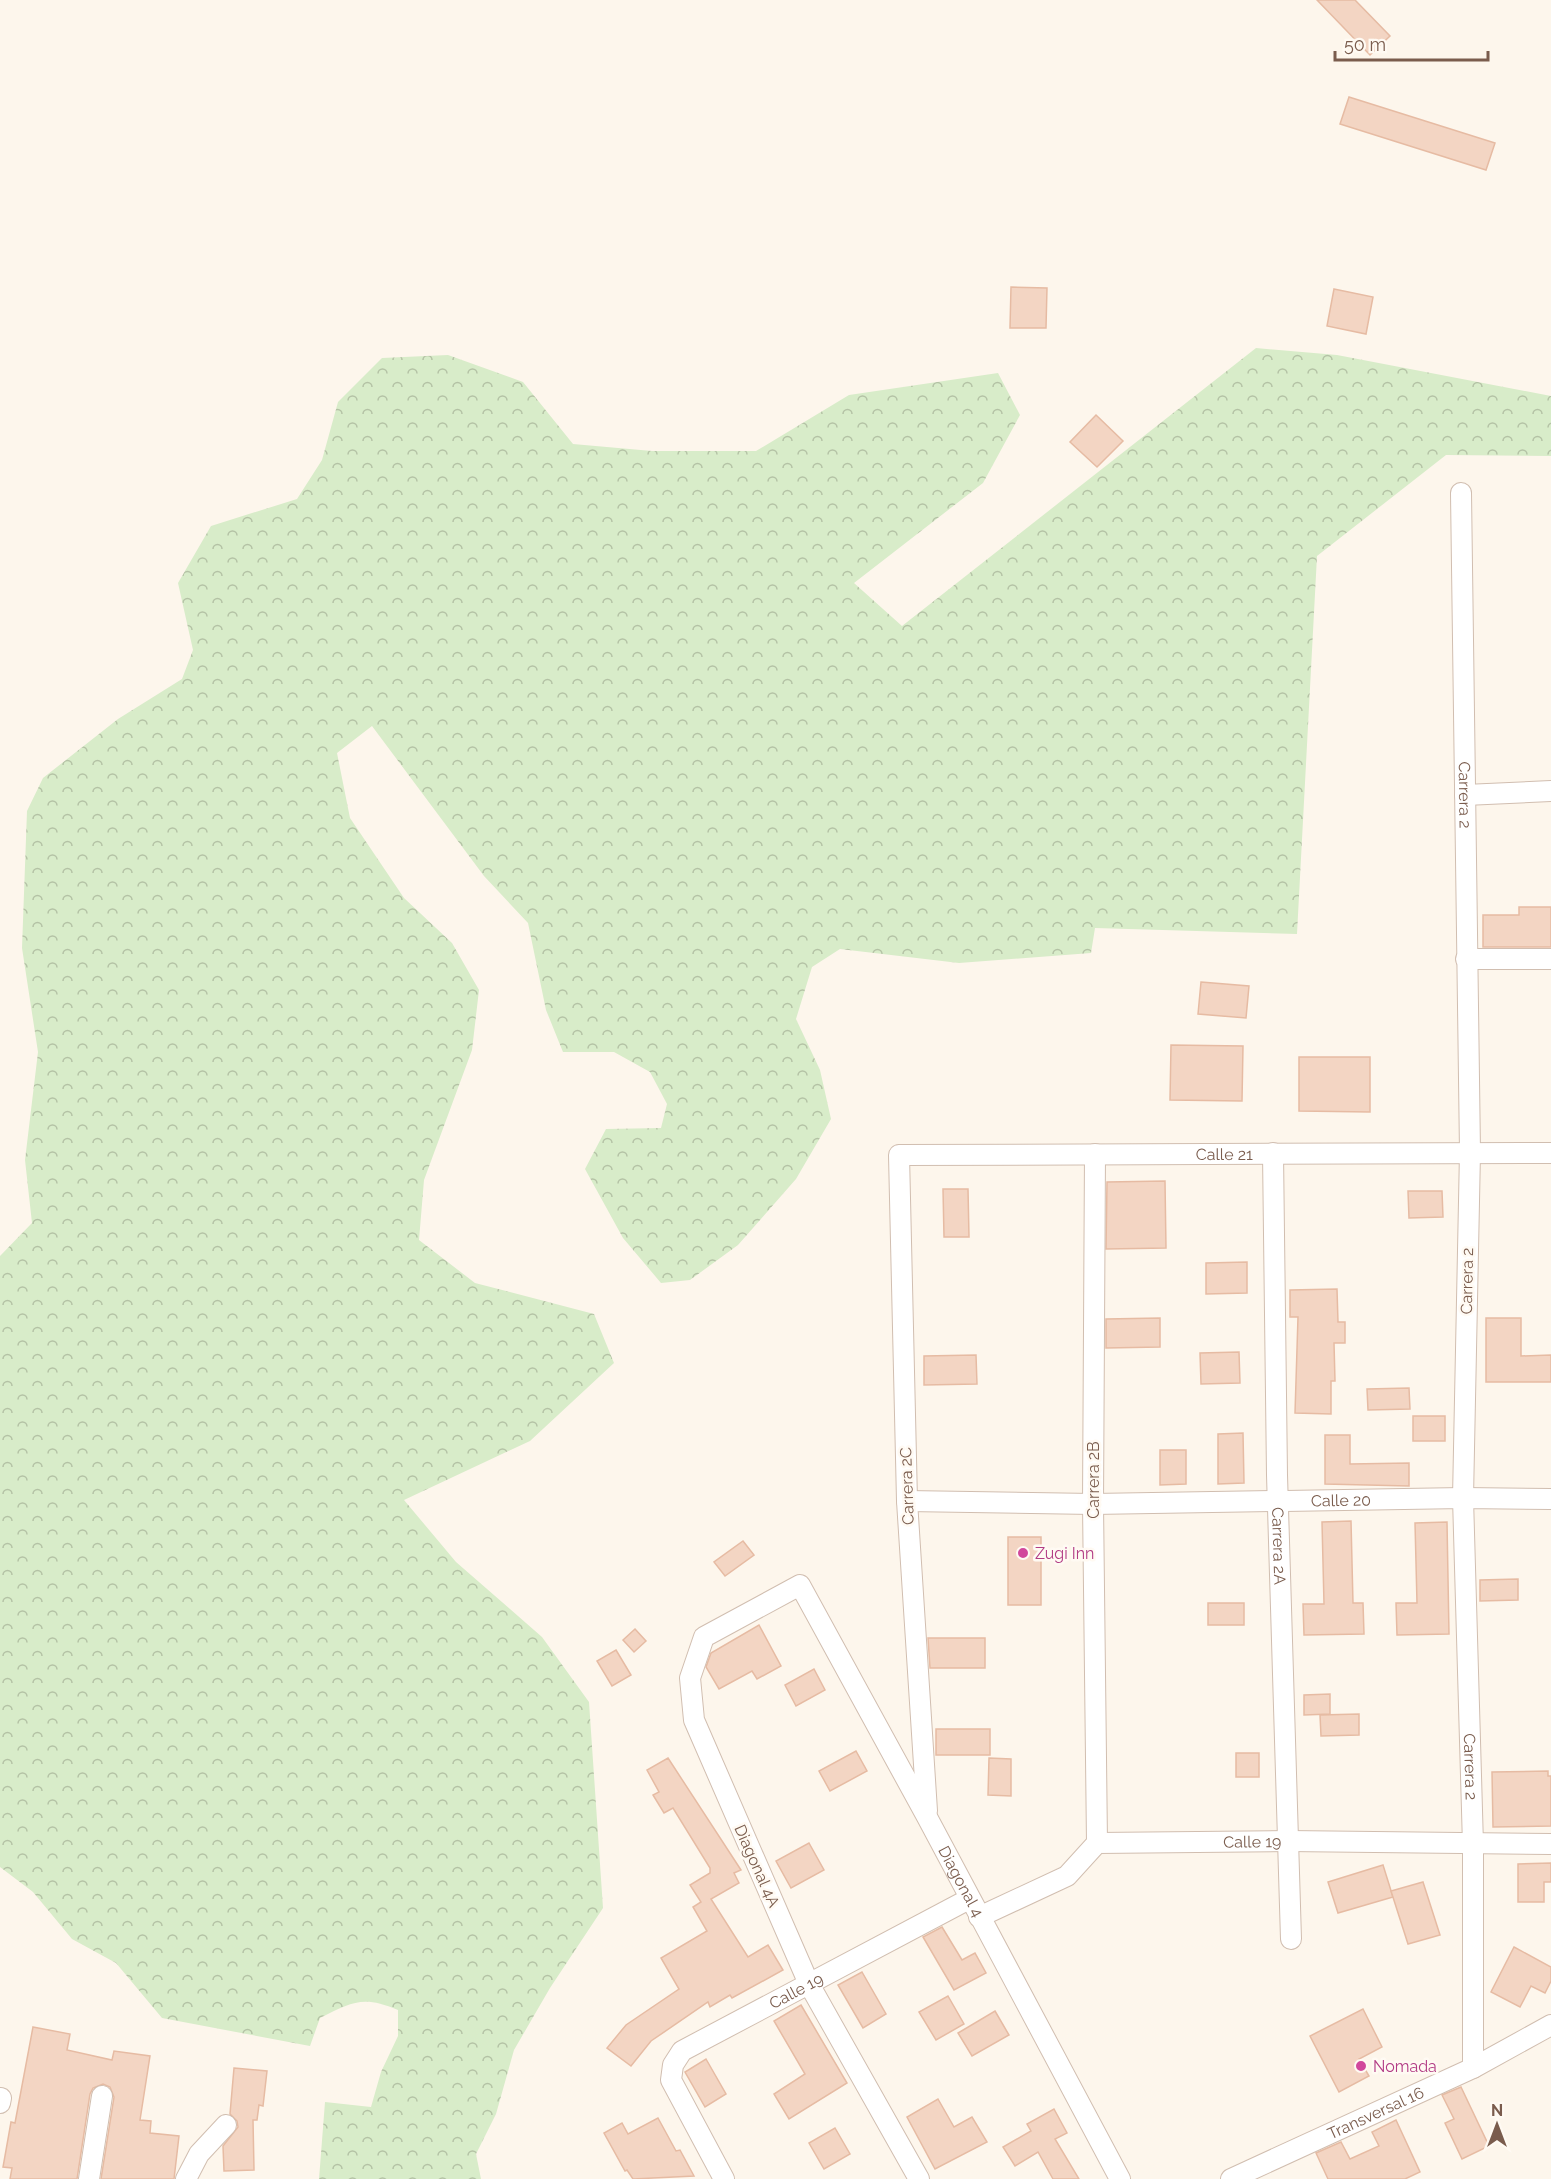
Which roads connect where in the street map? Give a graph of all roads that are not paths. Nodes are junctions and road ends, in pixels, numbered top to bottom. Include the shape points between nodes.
1 (1461, 493) dead end
2 (1551, 791) edge
3 (1465, 795) junction
4 (1466, 959) junction
5 (1551, 959) edge
6 (1470, 1152) junction
7 (1273, 1153) junction
8 (1551, 1153) edge
9 (1095, 1154) junction
10 (899, 1155) joint
11 (1463, 1498) junction
12 (1551, 1499) edge
13 (907, 1501) junction
14 (1279, 1503) junction
15 (1093, 1504) junction
16 (800, 1585) joint
17 (927, 1817) junction
18 (1288, 1841) junction
19 (1096, 1843) junction
20 (1551, 1844) edge
21 (1473, 1845) junction
22 (969, 1899) junction
23 (979, 1917) junction
24 (1291, 1939) dead end
25 (809, 1984) junction
26 (1551, 2025) edge
27 (1473, 2068) junction
28 (102, 2096) dead end
29 (226, 2125) dead end
30 (90, 2179) edge
31 (186, 2179) edge
32 (724, 2179) edge
33 (919, 2179) edge
34 (1120, 2179) edge
35 (1230, 2179) edge

1 - 3 street, Carrera 2
2 - 3 street
3 - 4 street, Carrera 2
4 - 5 street
4 - 6 street, Carrera 2
6 - 7 street, Calle 21
6 - 8 street, Calle 21
6 - 11 street, Carrera 2
7 - 9 street, Calle 21
7 - 14 street, Carrera 2A
9 - 10 street, Calle 21
9 - 15 street, Carrera 2B
10 - 13 street, Carrera 2C
11 - 12 street, Calle 20
11 - 14 street, Calle 20
11 - 21 street, Carrera 2
13 - 15 street, Calle 20
13 - 17 street, Carrera 2C
14 - 15 street, Calle 20
14 - 18 street, Carrera 2A
15 - 19 street, Carrera 2B
16 - 17 street, Diagonal 4
16 - 25 street, Diagonal 4A via 704,1637 690,1678 694,1720
17 - 22 street, Diagonal 4
18 - 19 street, Calle 19
18 - 21 street, Calle 19
18 - 24 street, Carrera 2A
19 - 23 street via 1067,1876
20 - 21 street, Calle 19
21 - 27 street, Carrera 2
22 - 23 street, Diagonal 4
22 - 25 street, Calle 19
23 - 34 street, Diagonal 4
25 - 32 street, Calle 19 via 682,2051 673,2065 671,2080
25 - 33 street, Diagonal 4A
26 - 27 street, Transversal 16
27 - 35 street, Transversal 16
28 - 30 street
29 - 31 street via 200,2154

